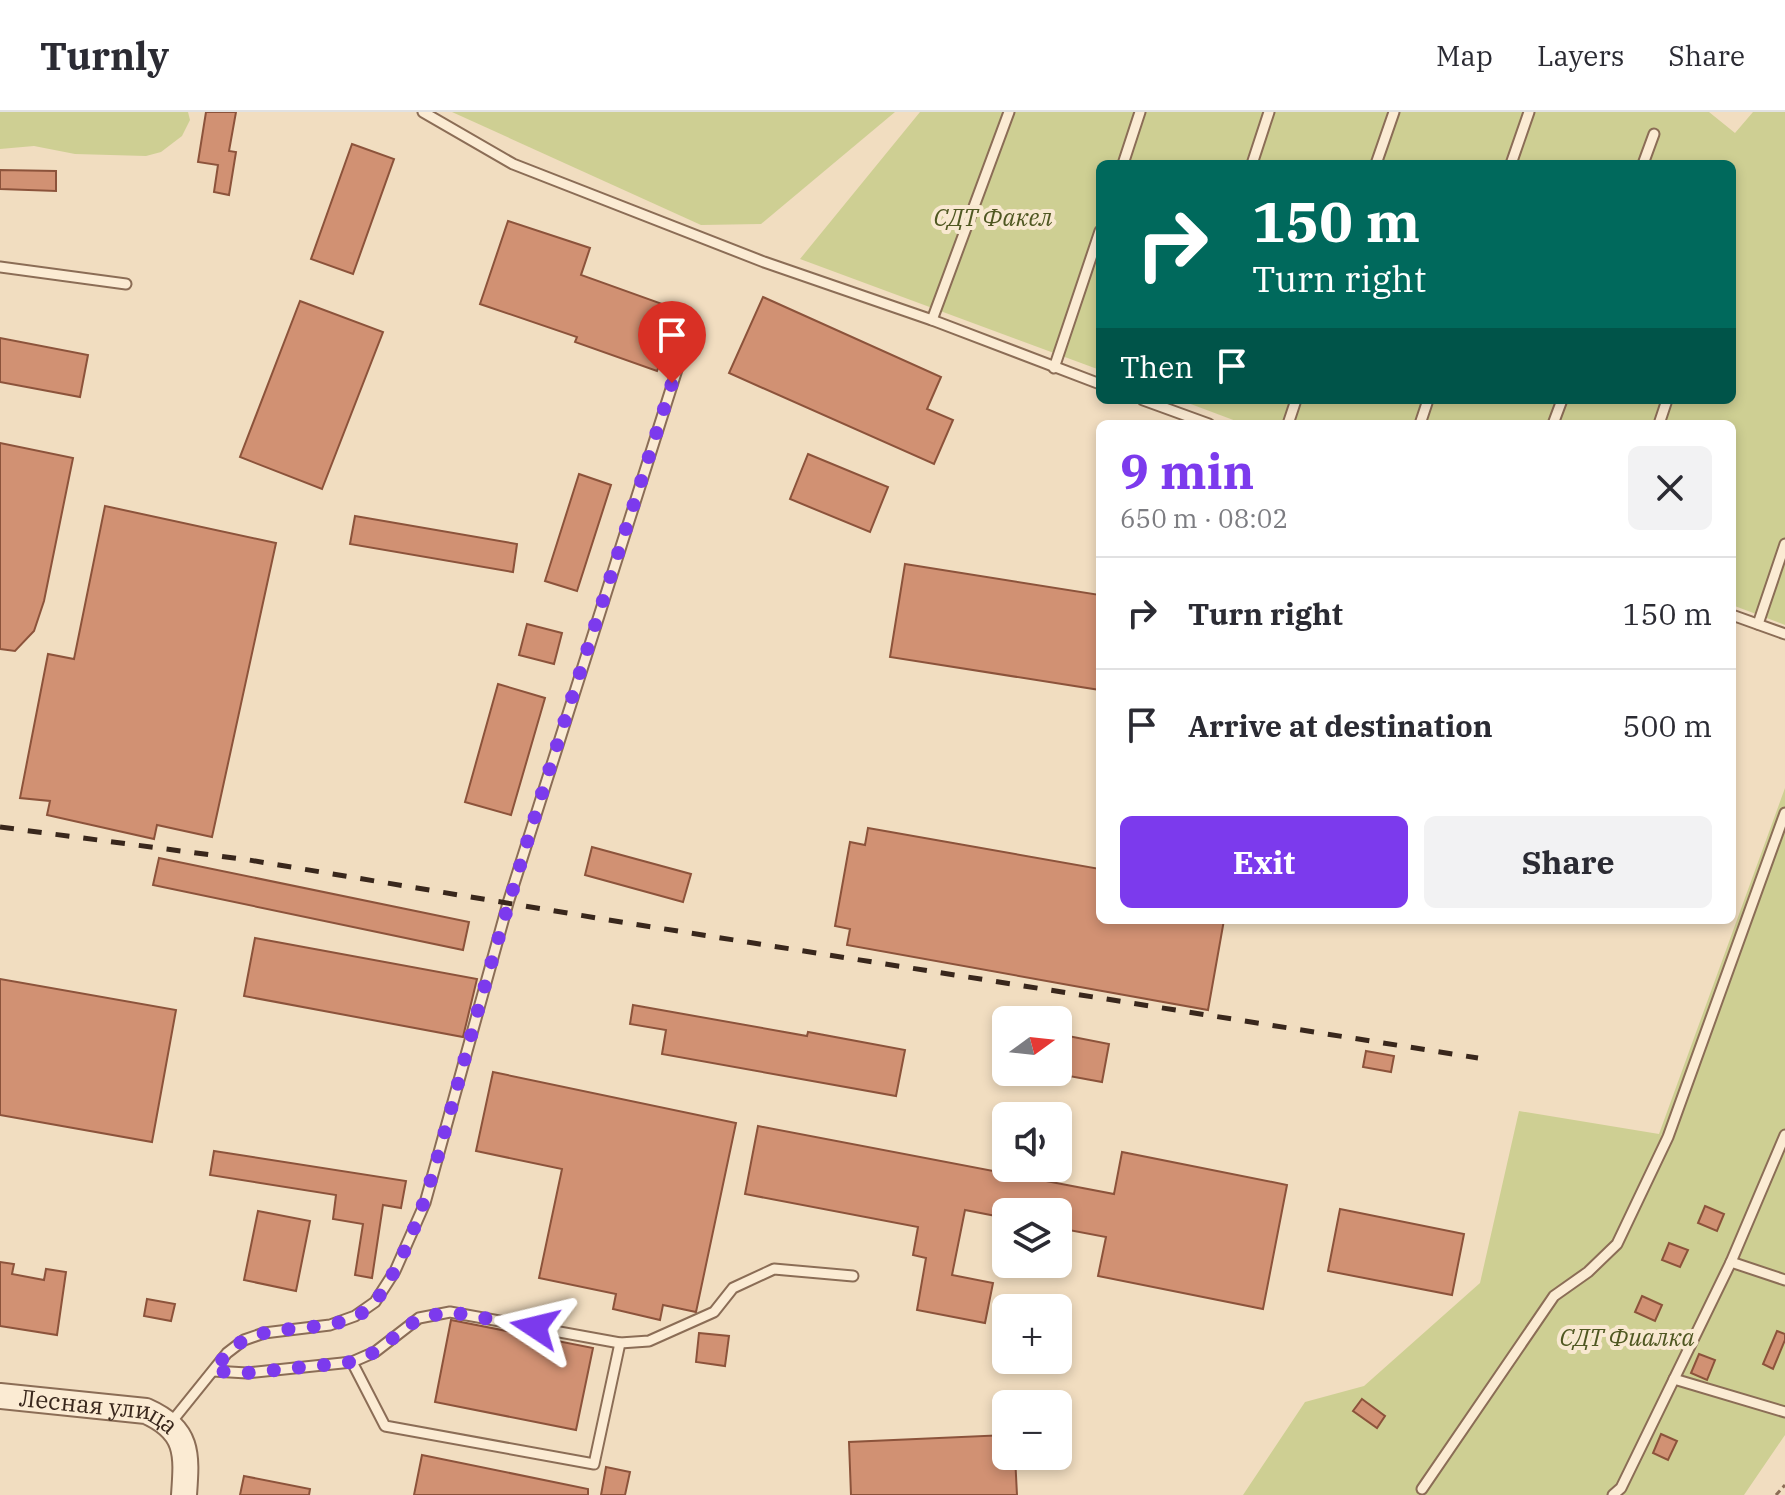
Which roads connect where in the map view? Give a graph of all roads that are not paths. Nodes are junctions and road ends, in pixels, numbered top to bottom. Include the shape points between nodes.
1 (423, 112) edge
2 (1009, 112) edge
3 (1140, 112) edge
4 (1269, 112) edge
5 (1394, 112) edge
6 (1529, 112) edge
7 (1654, 134) dead end
8 (1124, 160) edge
9 (1253, 160) edge
10 (1377, 160) edge
11 (1512, 160) edge
12 (1644, 160) edge
13 (1096, 243) edge
14 (0, 267) edge
15 (126, 284) dead end
16 (932, 320) junction
17 (682, 354) dead end
18 (1054, 368) junction
19 (1096, 383) edge
20 (1169, 404) edge
21 (1201, 420) edge
22 (1785, 544) edge
23 (1736, 616) edge
24 (1758, 624) junction
25 (1785, 634) edge
26 (1785, 813) edge
27 (1784, 1139) edge
28 (1731, 1262) junction
29 (853, 1276) dead end
30 (1785, 1280) edge
31 (620, 1343) junction
32 (352, 1362) junction
33 (213, 1371) junction
34 (1674, 1379) junction
35 (0, 1396) edge
36 (1785, 1412) edge
37 (169, 1425) junction
38 (1422, 1489) dead end
39 (184, 1495) edge
40 (1613, 1495) edge

1 - 16 lane via 513,164 764,262
2 - 16 lane
3 - 8 lane
4 - 9 lane
5 - 10 lane
6 - 11 lane
7 - 12 lane
13 - 18 lane
14 - 15 lane
16 - 18 lane
17 - 33 lane via 508,903 425,1203 395,1271 375,1302 355,1316 244,1340
18 - 19 lane
20 - 21 lane
22 - 24 lane
23 - 24 lane
24 - 25 lane
26 - 38 lane via 1668,1137 1617,1244 1554,1296
27 - 28 lane
28 - 30 lane
28 - 34 lane
29 - 31 lane via 774,1269 733,1288 714,1312 649,1341
31 - 32 lane via 450,1312 419,1318 375,1352
31 - 32 lane via 594,1464 385,1426
32 - 33 lane via 247,1373
33 - 37 lane
34 - 36 lane
34 - 40 lane
35 - 37 street, Лесная улица via 146,1411
37 - 39 street, Лесная улица via 186,1456

